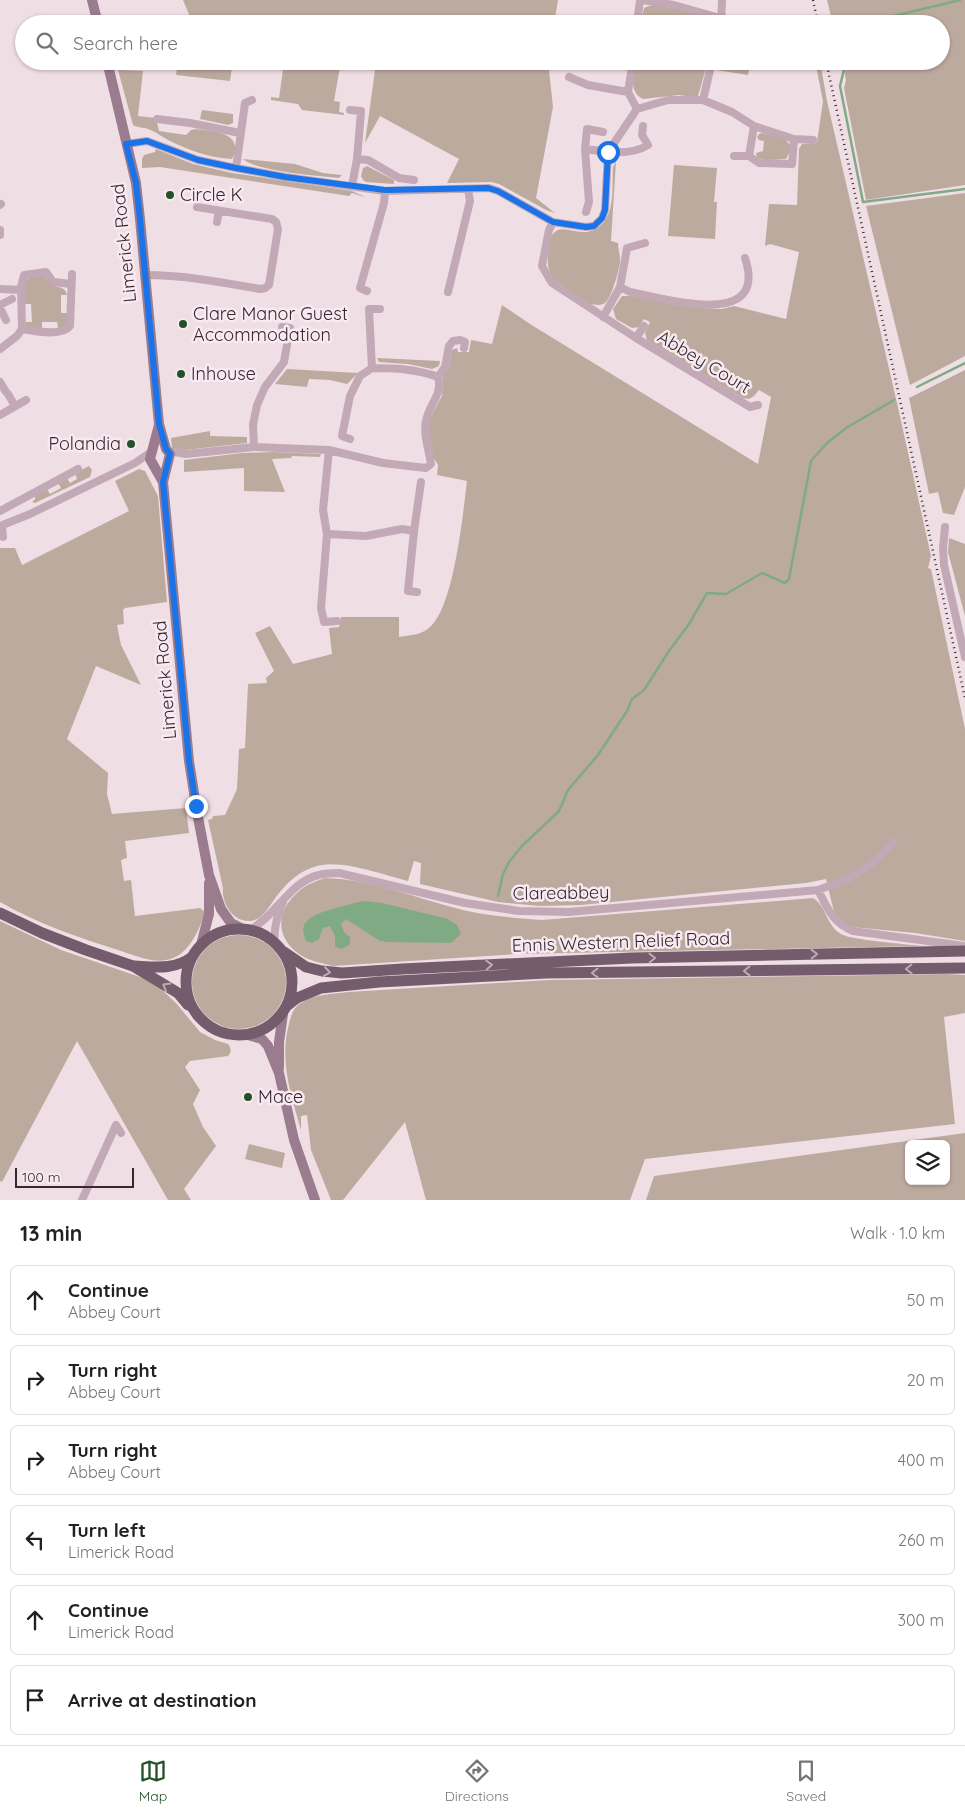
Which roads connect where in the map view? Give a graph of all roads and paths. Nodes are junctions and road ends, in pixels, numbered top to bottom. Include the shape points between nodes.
1 (92, 0) edge
2 (641, 0) edge
3 (722, 0) edge
4 (96, 15) edge
5 (638, 15) edge
6 (703, 15) edge
7 (721, 15) edge
8 (109, 70) edge
9 (631, 70) edge
10 (710, 70) edge
11 (569, 77) dead end
12 (628, 92) junction
13 (252, 100) dead end
14 (702, 100) junction
15 (637, 109) junction
16 (350, 110) dead end
17 (157, 119) dead end
18 (644, 126) dead end
19 (754, 126) junction
20 (603, 132) dead end
21 (240, 133) junction
22 (794, 139) junction
23 (813, 140) dead end
24 (126, 144) junction
25 (585, 149) junction
26 (608, 152) junction
27 (734, 156) dead end
28 (748, 156) junction
29 (357, 159) junction
30 (236, 168) junction
31 (414, 180) dead end
32 (352, 186) junction
33 (468, 189) junction
34 (385, 190) junction
35 (197, 207) dead end
36 (218, 211) junction
37 (586, 212) dead end
38 (217, 222) dead end
39 (553, 222) junction
40 (0, 230) edge
41 (0, 235) edge
42 (645, 243) dead end
43 (745, 258) dead end
44 (72, 274) dead end
45 (144, 275) junction
46 (71, 284) junction
47 (620, 287) junction
48 (0, 289) edge
49 (21, 290) junction
50 (367, 291) dead end
51 (448, 292) dead end
52 (12, 299) dead end
53 (0, 307) edge
54 (380, 309) dead end
55 (603, 317) junction
56 (6, 320) dead end
57 (644, 326) dead end
58 (282, 327) dead end
59 (22, 329) junction
60 (636, 338) junction
61 (0, 348) edge
62 (464, 348) dead end
63 (372, 368) junction
64 (438, 377) junction
65 (0, 382) edge
66 (26, 400) dead end
67 (758, 405) dead end
68 (15, 406) junction
69 (0, 415) edge
70 (159, 424) junction
71 (350, 439) dead end
72 (254, 447) junction
73 (329, 450) junction
74 (168, 456) junction
75 (153, 457) junction
76 (78, 469) dead end
77 (163, 482) junction
78 (421, 482) dead end
79 (24, 499) junction
80 (0, 511) edge
81 (30, 514) junction
82 (1, 526) edge
83 (945, 527) dead end
84 (414, 531) junction
85 (327, 534) junction
86 (2, 537) dead end
87 (418, 592) dead end
88 (338, 622) dead end
89 (965, 657) edge
90 (892, 842) dead end
91 (209, 875) junction
92 (818, 890) junction
93 (285, 898) junction
94 (0, 913) edge
95 (247, 929) junction
96 (275, 942) junction
97 (201, 945) junction
98 (964, 948) edge
99 (284, 952) junction
100 (192, 957) junction
101 (133, 966) junction
102 (961, 968) edge
103 (285, 1010) junction
104 (194, 1012) junction
105 (248, 1035) junction
106 (279, 1074) junction
107 (121, 1133) dead end
108 (82, 1200) edge
109 (315, 1200) edge

1 - 4 main road
2 - 5 street
2 - 6 street via 674,5
3 - 7 street
8 - 24 main road, Limerick Road
9 - 12 street
10 - 14 street
11 - 12 street via 588,85
12 - 15 street
13 - 21 street via 244,103
14 - 15 street via 668,100
14 - 19 street via 732,112
15 - 26 street
16 - 29 street via 361,111
17 - 21 street
18 - 26 street via 642,135 648,145 640,151
19 - 22 street
19 - 28 street
20 - 25 street via 588,129
21 - 30 street
22 - 23 street
22 - 28 street via 792,164 759,162
24 - 30 street via 147,141 198,160
24 - 45 main road, Limerick Road via 136,183
25 - 26 street
25 - 37 street via 589,202
26 - 39 street via 602,218 594,226 586,227
27 - 28 street
29 - 31 street via 368,160 399,178
29 - 32 street
30 - 32 street
32 - 34 street
33 - 34 street
33 - 39 street via 498,191
33 - 51 street via 470,201
34 - 50 street via 360,288
35 - 36 street
36 - 38 street
36 - 45 street via 276,222 278,229 269,285 260,289 199,279
39 - 55 street, Abbey Court via 542,266 546,274 552,283
40 - 41 street
42 - 47 street via 627,248
43 - 47 street via 750,270 749,282 744,294 732,302 699,304 630,292
44 - 46 street
45 - 70 main road, Limerick Road
46 - 49 street via 53,282 46,272 24,275
46 - 59 street via 68,330
47 - 55 street
48 - 49 street
49 - 59 street
52 - 53 street
53 - 56 street
54 - 63 street via 369,309
55 - 60 street, Abbey Court
57 - 60 street, Abbey Court
58 - 72 street via 290,328 284,362 257,405 253,425
59 - 61 street
60 - 67 street, Abbey Court via 750,407
62 - 64 street via 465,342 453,341 445,367
63 - 64 street via 422,371
63 - 71 street via 360,376 350,396 342,436
64 - 73 street via 439,394 425,423 431,464 426,468 383,463
65 - 68 street
66 - 68 street
68 - 69 street
70 - 74 main road, Limerick Road
70 - 75 main road, Limerick Road
72 - 73 street
72 - 74 street
73 - 85 street via 323,510
74 - 75 main road via 160,447
74 - 75 main road via 161,467
74 - 77 main road, Limerick Road
75 - 77 main road, Limerick Road
75 - 81 street via 134,463
76 - 79 street
77 - 91 main road, Limerick Road via 189,761
78 - 84 street
79 - 80 street
79 - 81 street
81 - 82 street
82 - 86 street
83 - 89 street via 944,565
84 - 85 street via 402,529 366,536
84 - 87 street via 408,591
85 - 88 street via 321,608 324,622
90 - 92 street, Clareabbey via 876,861 848,878
91 - 95 main road via 221,909 231,923
91 - 97 main road via 209,914
92 - 93 street, Clareabbey via 569,912 519,912 339,873 308,879
92 - 98 street via 835,921 853,931
93 - 95 street, Clareabbey via 261,924
93 - 96 street, Clareabbey via 278,916
94 - 101 main road via 42,933
95 - 96 main road
95 - 97 main road via 225,931
96 - 99 main road
97 - 100 main road
99 -> 98 main road, Ennis Western Relief Road via 306,967 342,973 632,958
99 - 103 main road via 293,977 293,988
100 - 101 main road via 173,966
100 - 104 main road via 185,978 188,1002
104 -> 101 main road via 178,993
102 -> 103 main road, Ennis Western Relief Road via 556,973 379,982 321,988 297,998
103 - 105 main road via 269,1026
103 - 106 main road via 279,1042
104 - 105 main road via 220,1032
105 - 106 main road via 262,1039 268,1046
106 - 109 main road via 294,1140
107 - 108 street via 116,1125

